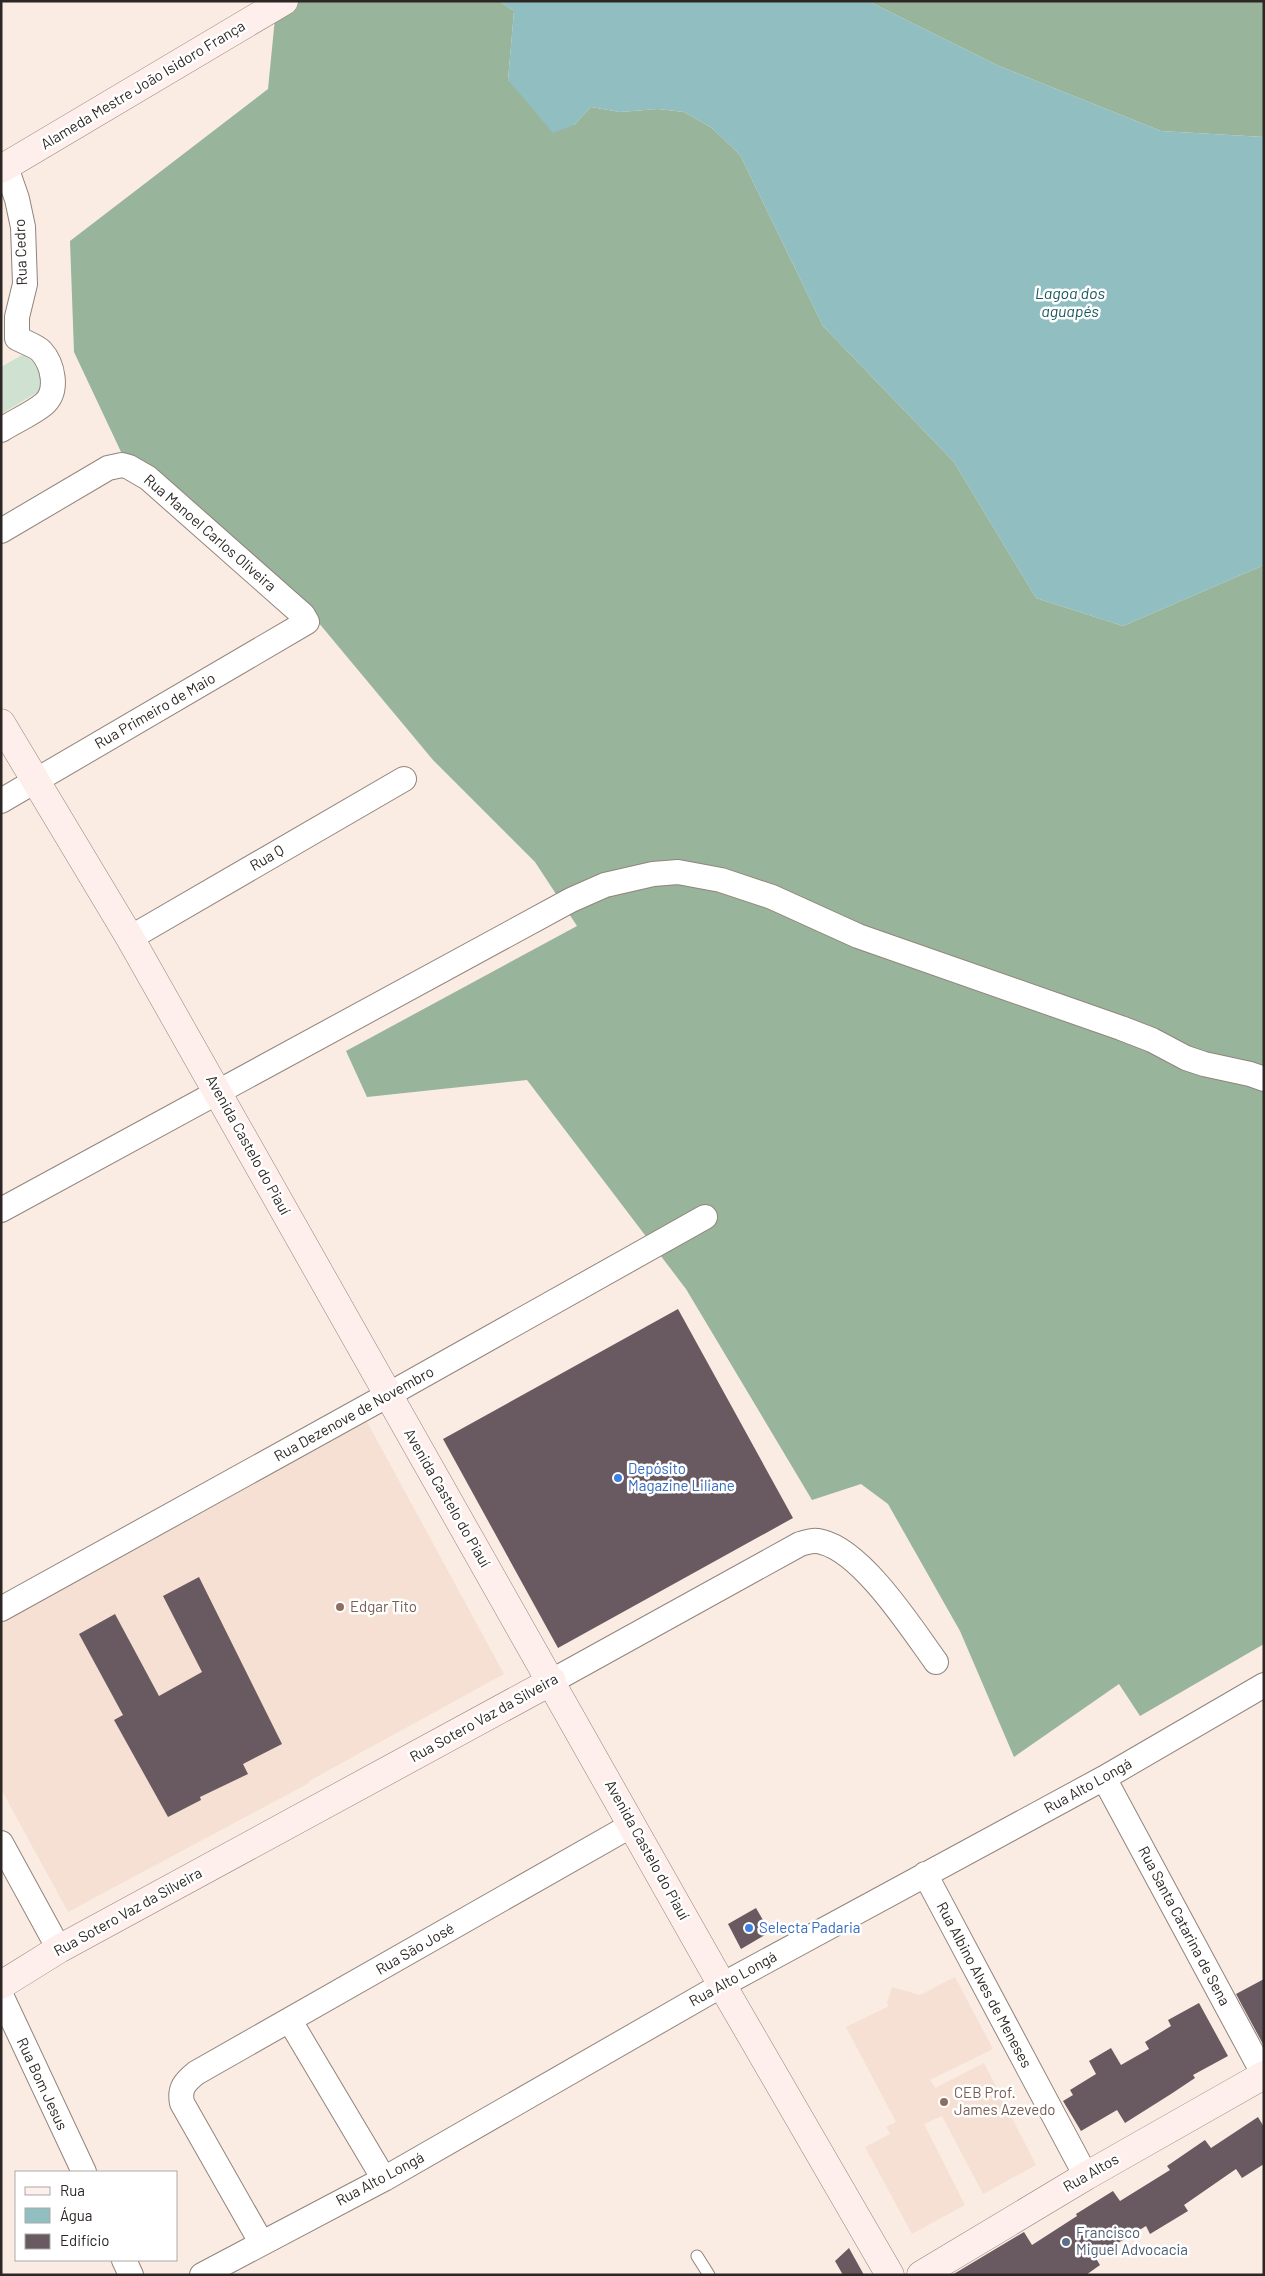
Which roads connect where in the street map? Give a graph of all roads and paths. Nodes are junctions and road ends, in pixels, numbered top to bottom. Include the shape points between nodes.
1 (284, 1) edge
2 (3, 168) edge
3 (9, 343) edge
4 (1, 430) edge
5 (1, 531) edge
6 (307, 620) joint
7 (1, 723) edge
8 (404, 779) dead end
9 (36, 781) junction
10 (1, 801) edge
11 (130, 938) junction
12 (1264, 1079) edge
13 (219, 1093) junction
14 (1, 1210) edge
15 (705, 1217) dead end
16 (388, 1395) junction
17 (1, 1609) edge
18 (936, 1662) dead end
19 (552, 1681) junction
20 (1264, 1685) edge
21 (1104, 1778) junction
22 (632, 1825) junction
23 (1, 1843) edge
24 (925, 1874) junction
25 (59, 1949) junction
26 (1, 1985) edge
27 (722, 1985) junction
28 (1, 1995) edge
29 (290, 2021) junction
30 (1264, 2075) edge
31 (84, 2171) edge
32 (1086, 2176) junction
33 (384, 2179) junction
34 (261, 2242) junction
35 (697, 2256) dead end
36 (124, 2261) edge
37 (131, 2275) edge
38 (202, 2275) edge
39 (709, 2275) edge
40 (890, 2275) edge
41 (921, 2275) edge

1 - 2 main road, Alameda Mestre João Isidoro França
2 - 3 street, Rua Cedro via 17,199 23,227 25,284
3 - 4 street via 41,351 53,375 51,396 37,409
5 - 6 street, Rua Manoel Carlos Oliveira via 108,468 129,467 173,499
6 - 9 street, Rua Primeiro de Maio via 286,636
7 - 9 main road, Avenida Castelo do Piauí
8 - 11 street, Rua Q
9 - 10 street, Rua Primeiro de Maio
9 - 11 main road, Avenida Castelo do Piauí
11 - 13 main road, Avenida Castelo do Piauí
12 - 13 street via 1186,1058 1121,1028 858,936 738,884 678,872 619,881 571,900
13 - 14 street
13 - 16 main road, Avenida Castelo do Piauí
15 - 16 street, Rua Dezenove de Novembro
16 - 17 street, Rua Dezenove de Novembro
16 - 19 main road, Avenida Castelo do Piauí
18 - 19 street, Rua Sotero Vaz da Silveira via 871,1577 841,1552 813,1540 800,1544
19 - 22 main road, Avenida Castelo do Piauí
19 - 25 main road, Rua Sotero Vaz da Silveira
20 - 21 street, Rua Alto Longá
21 - 24 street, Rua Alto Longá
21 - 30 street, Rua Santa Catarina de Sena
22 - 27 main road, Avenida Castelo do Piauí
22 - 29 street, Rua São José
23 - 25 street
24 - 27 street, Rua Alto Longá
24 - 32 street, Rua Albino Alves de Meneses
25 - 26 main road, Rua Sotero Vaz da Silveira
27 - 33 street, Rua Alto Longá
27 - 40 main road, Avenida Castelo do Piauí
28 - 31 street, Rua Bom Jesus
29 - 33 street
29 - 34 street, Rua São José via 196,2073 182,2087 182,2103
30 - 32 main road, Rua Altos
32 - 41 main road, Rua Altos
33 - 34 street, Rua Alto Longá
34 - 38 street, Rua Alto Longá
35 - 39 lane
36 - 37 street

